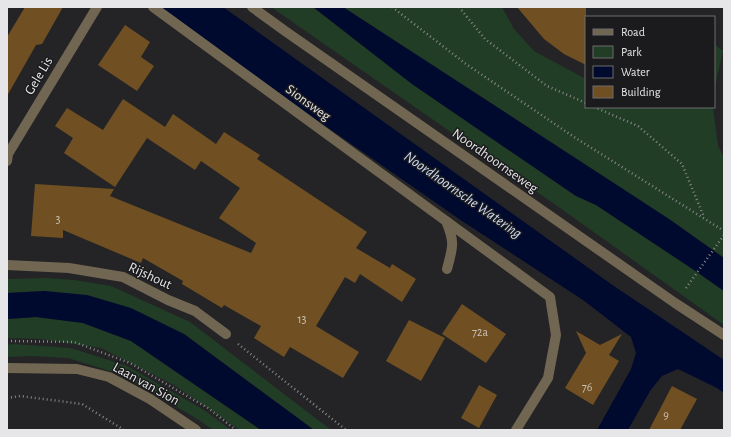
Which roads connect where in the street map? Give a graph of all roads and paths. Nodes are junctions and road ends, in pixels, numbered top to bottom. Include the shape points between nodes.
1 (97, 7) edge
2 (154, 7) edge
3 (252, 7) edge
4 (392, 7) edge
5 (459, 7) edge
6 (585, 103) edge
7 (596, 108) edge
8 (7, 161) edge
9 (704, 218) junction
10 (446, 220) junction
11 (724, 231) edge
12 (724, 235) edge
13 (7, 265) edge
14 (447, 269) dead end
15 (686, 289) dead end
16 (226, 334) joint
17 (724, 335) edge
18 (7, 368) edge
19 (7, 398) edge
20 (124, 430) edge
21 (196, 430) edge
22 (346, 430) edge
23 (516, 430) edge

1 - 8 street, Gele Lis via 8,154
2 - 10 street, Sionsweg
3 - 17 street, Noordhoornseweg
4 - 9 path via 466,64 574,137
5 - 6 path via 485,39 547,86
7 - 9 path via 638,126 682,164
9 - 11 path
10 - 14 street via 452,235 452,250
10 - 23 street, Sionsweg via 550,297 556,335 548,378
12 - 15 path
13 - 16 street, Rijshout via 69,268 123,277 194,311
16 - 22 path
18 - 21 street, Laan van Sion via 76,369 109,377 150,399
19 - 20 path via 20,396 82,404

